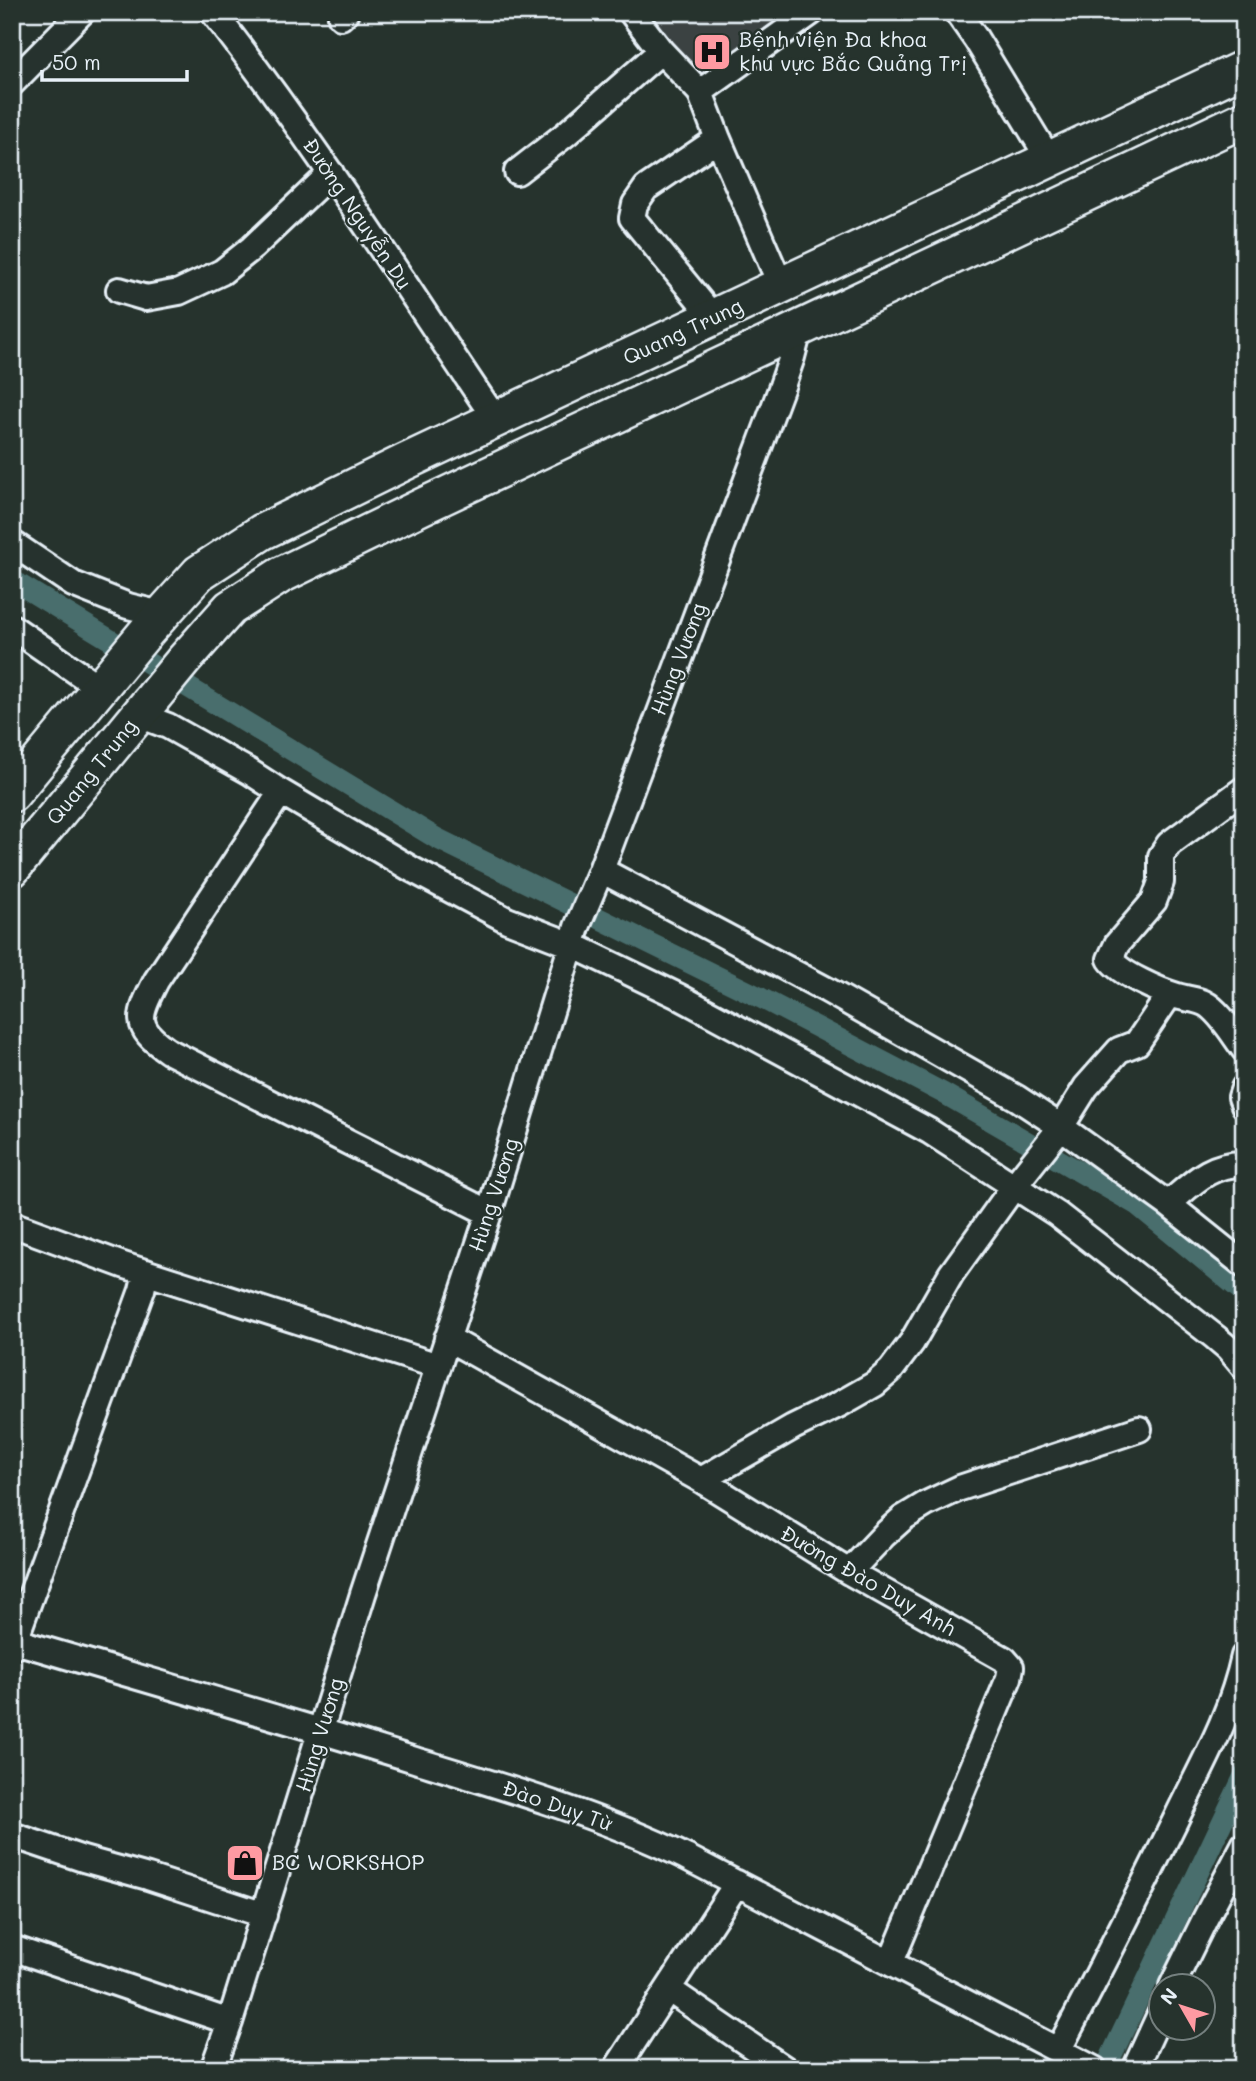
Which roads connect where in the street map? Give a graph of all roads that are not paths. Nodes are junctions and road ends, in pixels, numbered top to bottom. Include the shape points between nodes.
1 (82, 12) edge
2 (213, 12) edge
3 (631, 12) edge
4 (812, 12) edge
5 (957, 12) edge
6 (661, 51) junction
7 (1244, 68) edge
8 (12, 83) edge
9 (701, 92) junction
10 (1244, 120) edge
11 (718, 139) junction
12 (1049, 159) junction
13 (517, 172) dead end
14 (331, 173) junction
15 (1068, 201) junction
16 (781, 286) junction
17 (119, 290) dead end
18 (713, 318) junction
19 (799, 330) junction
20 (496, 420) junction
21 (405, 462) junction
22 (423, 506) junction
23 (12, 543) edge
24 (154, 623) junction
25 (12, 627) edge
26 (105, 682) junction
27 (142, 711) junction
28 (1244, 789) edge
29 (281, 792) junction
30 (12, 794) edge
31 (12, 869) edge
32 (599, 875) junction
33 (575, 936) junction
34 (1170, 994) junction
35 (1244, 1049) edge
36 (1244, 1088) edge
37 (1244, 1105) edge
38 (1059, 1129) junction
39 (1244, 1164) edge
40 (1017, 1183) junction
41 (1168, 1204) junction
42 (489, 1213) junction
43 (12, 1224) edge
44 (1244, 1265) edge
45 (146, 1272) junction
46 (447, 1338) junction
47 (438, 1366) junction
48 (1244, 1367) edge
49 (1139, 1430) dead end
50 (701, 1480) junction
51 (849, 1572) junction
52 (13, 1643) edge
53 (1244, 1656) edge
54 (321, 1731) junction
55 (12, 1835) edge
56 (1244, 1845) edge
57 (737, 1883) junction
58 (264, 1915) junction
59 (12, 1948) edge
60 (891, 1962) junction
61 (1179, 1972) edge
62 (668, 1989) junction
63 (230, 2022) junction
64 (1148, 2040) edge
65 (1064, 2052) junction
66 (213, 2069) edge
67 (616, 2069) edge
68 (785, 2069) edge
69 (1094, 2069) edge
70 (1135, 2069) edge

1 - 8 street
2 - 14 street, Đường Nguyễn Du
3 - 6 street
4 - 9 street
5 - 12 street
6 - 9 street
6 - 13 street
7 - 12 highway, Quang Trung
9 - 11 street
10 - 15 highway
11 - 16 street
11 - 18 street via 646,188 632,218
12 - 15 highway
12 - 16 highway, Quang Trung
14 - 17 street via 222,272 178,292 146,298
14 - 20 street, Đường Nguyễn Du
15 - 19 highway
16 - 18 highway, Quang Trung
16 - 19 highway
18 - 20 highway, Quang Trung
19 - 22 highway
19 - 32 street, Hùng Vương
20 - 21 highway, Quang Trung
21 - 22 highway
21 - 24 highway, Quang Trung via 262,532 199,573
22 - 27 highway, Quang Trung via 281,575 230,608
23 - 24 street via 73,584 128,606
24 - 26 highway, Quang Trung
25 - 26 street
26 - 30 highway
27 - 29 street
27 - 31 highway, Quang Trung
28 - 34 street via 1169,844 1161,856 1161,881 1154,901 1112,952 1112,963
29 - 33 street via 507,920
29 - 42 street via 156,981 142,1012 146,1034 168,1051
32 - 33 street, Hùng Vương
32 - 38 street via 827,990 1017,1098
33 - 40 street
33 - 42 street, Hùng Vương
34 - 35 street via 1207,1004
34 - 38 street via 1137,1043 1119,1050 1086,1087
36 - 37 street
38 - 40 street
38 - 41 street
39 - 41 street via 1212,1169
40 - 48 street via 1215,1337
40 - 50 street via 951,1274 891,1370 840,1405
41 - 44 street
42 - 46 street, Hùng Vương
43 - 45 street
45 - 47 street
45 - 52 street
46 - 47 street, Hùng Vương
46 - 50 street, Đường Đào Duy Anh
47 - 54 street, Hùng Vương
49 - 51 street via 960,1488 926,1504 903,1518
50 - 51 street, Đường Đào Duy Anh
51 - 60 street, Đường Đào Duy Anh via 1011,1667
52 - 54 street, Đào Duy Từ
53 - 65 street via 1231,1705
54 - 57 street, Đào Duy Từ via 594,1817
54 - 58 street, Hùng Vương
55 - 58 street
56 - 61 street
57 - 60 street, Đào Duy Từ
57 - 62 street
58 - 63 street, Hùng Vương
59 - 63 street
60 - 65 street, Đào Duy Từ
62 - 67 street
62 - 68 street
63 - 66 street, Hùng Vương
64 - 70 street
65 - 69 street, Đào Duy Từ

